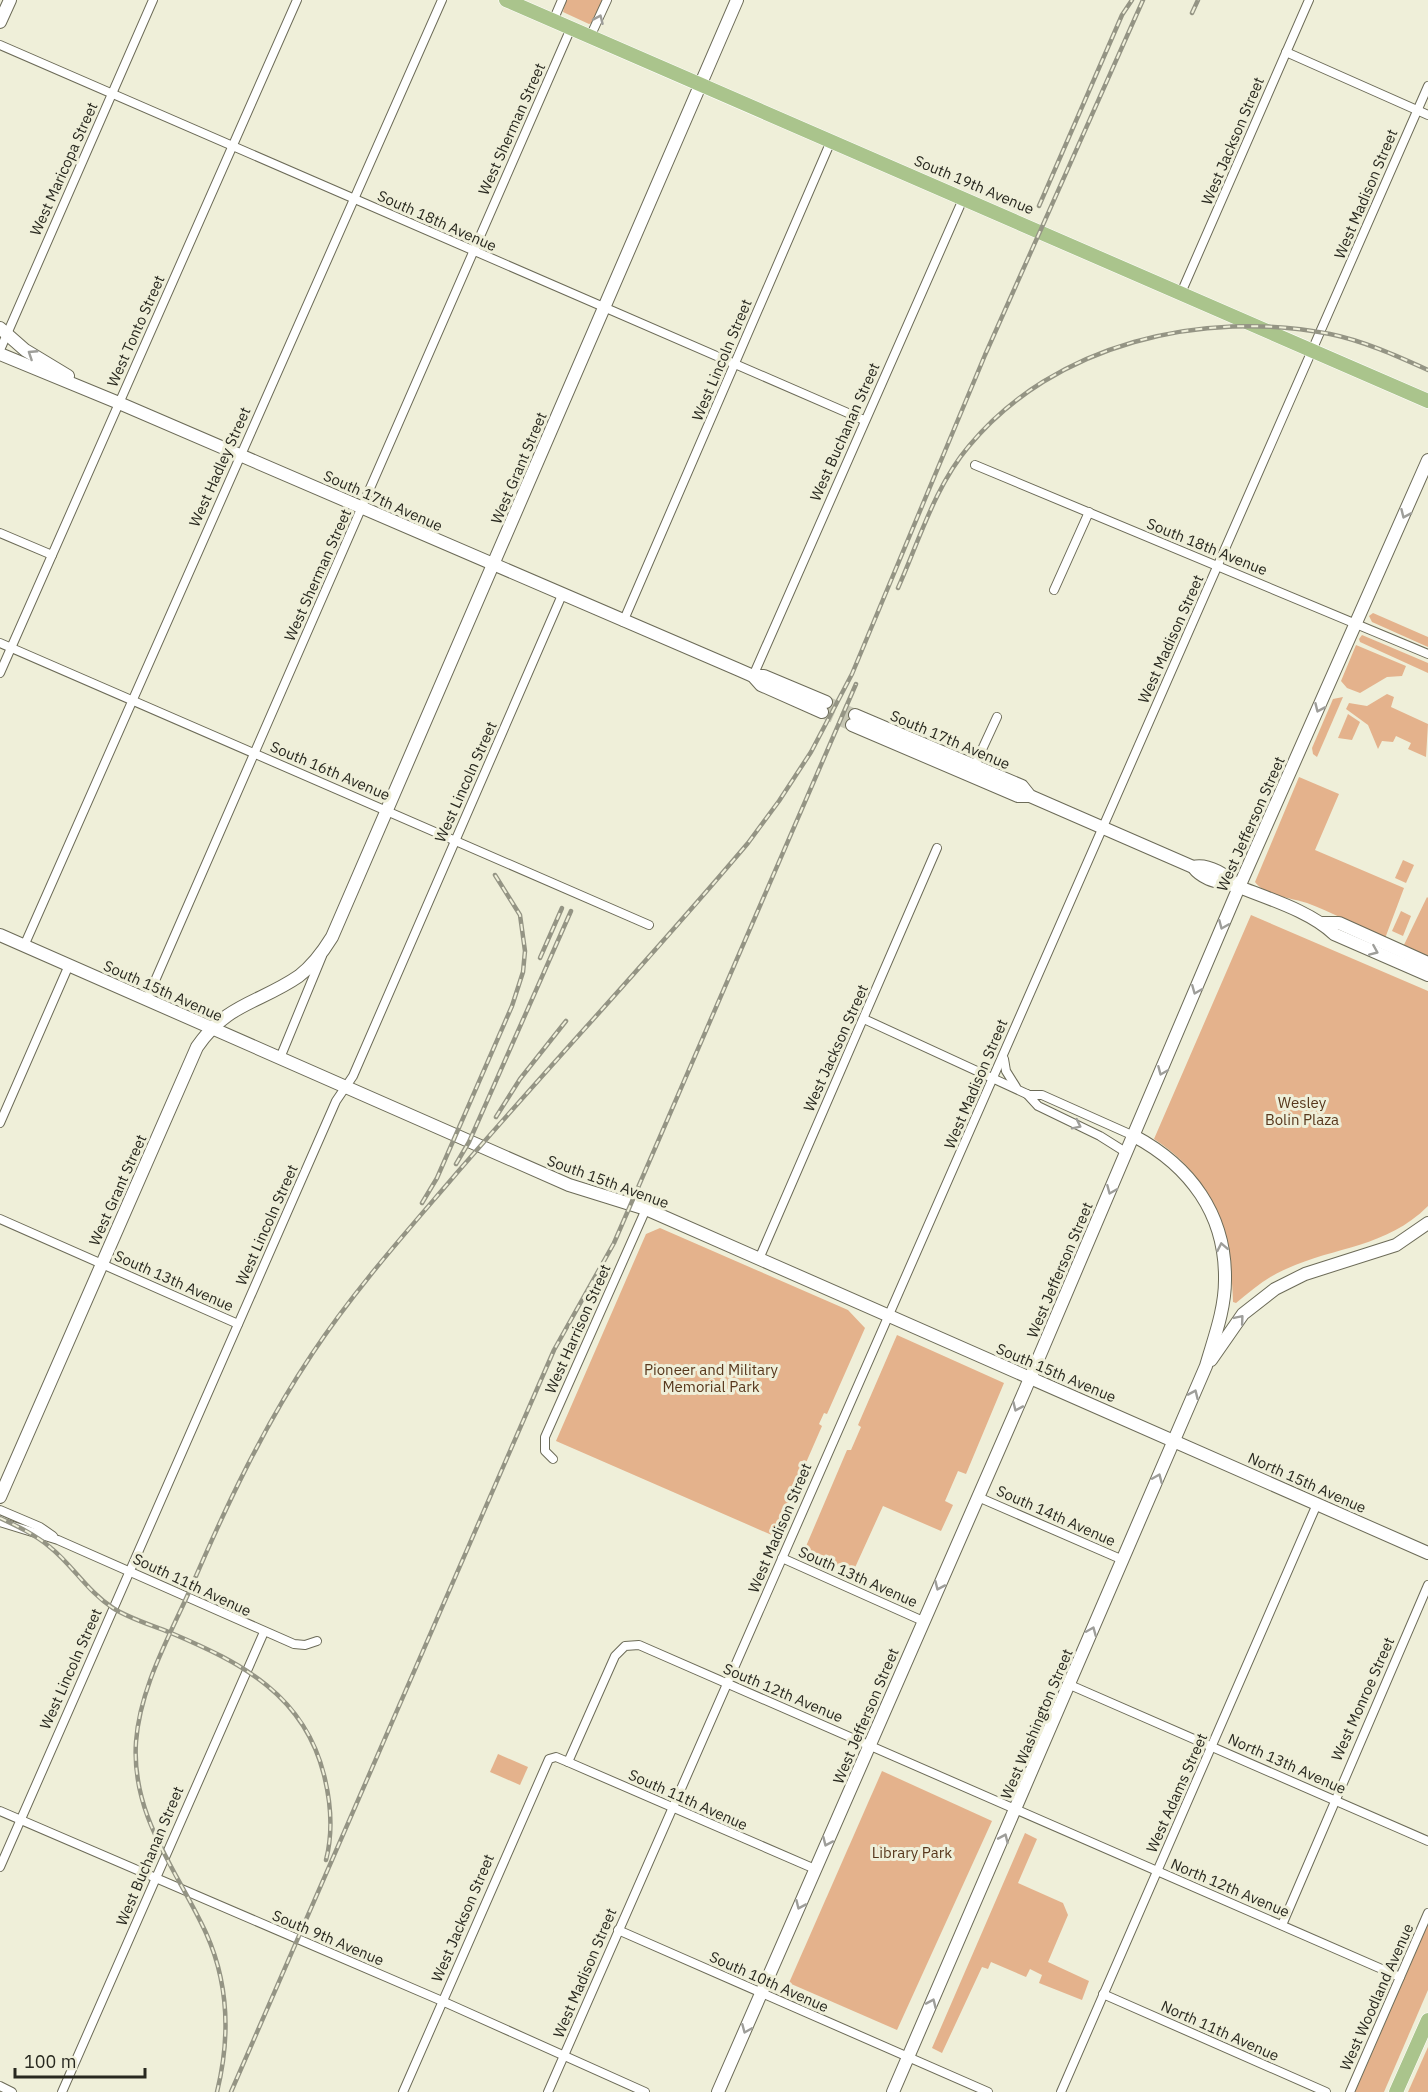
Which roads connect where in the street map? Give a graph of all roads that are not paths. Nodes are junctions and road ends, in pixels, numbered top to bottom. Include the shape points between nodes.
1 (10, 0) edge
2 (153, 0) edge
3 (297, 0) edge
4 (442, 0) edge
5 (506, 0) edge
6 (562, 0) edge
7 (607, 0) edge
8 (737, 0) edge
9 (1309, 0) edge
10 (553, 21) junction
11 (0, 22) edge
12 (571, 28) junction
13 (590, 37) junction
14 (0, 45) edge
15 (1286, 52) junction
16 (700, 86) junction
17 (1428, 86) edge
18 (112, 93) junction
19 (1418, 110) junction
20 (1428, 115) edge
21 (831, 141) junction
22 (233, 147) junction
23 (963, 199) junction
24 (354, 200) junction
25 (473, 252) junction
26 (1181, 293) junction
27 (604, 309) junction
28 (3, 331) edge
29 (1314, 350) junction
30 (0, 352) edge
31 (735, 364) junction
32 (1428, 401) edge
33 (119, 403) junction
34 (864, 420) junction
35 (240, 455) junction
36 (1428, 460) edge
37 (975, 465) dead end
38 (362, 508) junction
39 (1089, 512) junction
40 (0, 533) edge
41 (52, 555) junction
42 (493, 565) junction
43 (1218, 566) junction
44 (1054, 590) dead end
45 (562, 595) junction
46 (623, 622) junction
47 (1357, 623) junction
48 (0, 643) edge
49 (11, 648) junction
50 (1428, 654) edge
51 (0, 673) edge
52 (753, 676) junction
53 (133, 703) junction
54 (824, 707) tunnel mouth
55 (997, 717) dead end
56 (854, 720) tunnel mouth
57 (254, 754) junction
58 (973, 771) junction
59 (387, 810) junction
60 (1103, 827) junction
61 (455, 840) junction
62 (937, 848) dead end
63 (1239, 887) junction
64 (1323, 923) junction
65 (649, 926) dead end
66 (0, 935) edge
67 (24, 946) junction
68 (326, 947) junction
69 (1428, 963) edge
70 (69, 965) junction
71 (1428, 975) edge
72 (147, 999) junction
73 (864, 1019) junction
74 (211, 1029) junction
75 (280, 1058) junction
76 (1004, 1058) junction
77 (995, 1078) junction
78 (346, 1086) junction
79 (1029, 1095) junction
80 (0, 1123) edge
81 (1134, 1136) junction
82 (1127, 1153) junction
83 (646, 1209) junction
84 (0, 1219) edge
85 (1428, 1223) edge
86 (759, 1259) junction
87 (103, 1263) junction
88 (888, 1317) junction
89 (238, 1324) junction
90 (1206, 1366) junction
91 (1030, 1378) junction
92 (1174, 1440) junction
93 (553, 1459) dead end
94 (0, 1497) edge
95 (978, 1497) junction
96 (1317, 1504) junction
97 (0, 1510) edge
98 (0, 1522) edge
99 (58, 1540) junction
100 (1428, 1553) edge
101 (782, 1558) junction
102 (1123, 1560) junction
103 (130, 1570) junction
104 (1428, 1585) edge
105 (923, 1621) junction
106 (264, 1632) junction
107 (316, 1641) dead end
108 (726, 1684) junction
109 (1070, 1685) junction
110 (870, 1745) junction
111 (1212, 1746) junction
112 (551, 1757) joint
113 (568, 1762) junction
114 (1335, 1800) junction
115 (671, 1807) junction
116 (1017, 1809) junction
117 (0, 1811) edge
118 (21, 1820) junction
119 (1428, 1840) edge
120 (0, 1867) edge
121 (815, 1869) junction
122 (1157, 1871) junction
123 (155, 1879) junction
124 (1428, 1913) edge
125 (1282, 1925) junction
126 (618, 1930) junction
127 (1400, 1977) junction
128 (761, 1994) junction
129 (1103, 1994) junction
130 (442, 2001) junction
131 (1428, 2020) edge
132 (564, 2056) junction
133 (908, 2057) junction
134 (0, 2086) edge
135 (12, 2092) edge
136 (62, 2092) edge
137 (403, 2092) edge
138 (548, 2092) edge
139 (645, 2092) edge
140 (718, 2092) edge
141 (893, 2092) edge
142 (988, 2092) edge
143 (1061, 2092) edge
144 (1326, 2092) edge
145 (1350, 2092) edge
146 (1395, 2092) edge

1 - 11 main road
2 - 18 street, West Maricopa Street
3 - 22 street, West Tonto Street
4 - 24 street, West Hadley Street
5 - 10 main road, South 19th Avenue
6 - 10 street
13 -> 7 street
8 - 16 main road, West Grant Street
9 - 15 street, West Jackson Street
10 - 12 main road, South 19th Avenue
12 - 13 main road, South 19th Avenue
12 - 25 street, West Sherman Street
13 - 16 main road, South 19th Avenue
14 - 18 street, South 18th Avenue
15 - 19 street
15 - 26 street, West Jackson Street
16 - 21 main road, South 19th Avenue
16 - 27 main road, West Grant Street
17 - 19 street, West Madison Street
18 - 22 street, South 18th Avenue
18 - 28 street, West Maricopa Street
19 - 20 street
19 - 29 street, West Madison Street
21 - 23 main road, South 19th Avenue
21 - 31 street, West Lincoln Street
22 - 24 street, South 18th Avenue
22 - 33 street, West Tonto Street
23 - 26 main road, South 19th Avenue
23 - 34 street, West Buchanan Street
24 - 25 street, South 18th Avenue
24 - 35 street, West Hadley Street
25 - 27 street, South 18th Avenue
25 - 38 street, West Sherman Street
26 - 29 main road, South 19th Avenue
27 - 31 street, South 18th Avenue
27 - 42 main road, West Grant Street
28 - 30 street, West Maricopa Street
33 -> 28 main road via 51,366
29 - 32 main road, South 19th Avenue
29 - 43 street, West Madison Street
30 - 33 main road, South 17th Avenue
31 - 34 street, South 18th Avenue
31 - 46 street, West Lincoln Street
33 - 35 main road, South 17th Avenue
33 - 41 street, West Tonto Street
34 - 52 street, West Buchanan Street
35 - 38 main road, South 17th Avenue
35 - 53 street, West Hadley Street
36 -> 47 main road, West Jefferson Street
37 - 39 street, South 18th Avenue
38 - 42 main road, South 17th Avenue
38 - 57 street, West Sherman Street
39 - 43 street, South 18th Avenue
39 - 44 street
40 - 41 street
41 - 49 street, West Tonto Street
42 - 45 main road, South 17th Avenue
42 - 59 main road, West Grant Street
43 - 47 street, South 18th Avenue
43 - 60 street, West Madison Street
45 - 46 main road, South 17th Avenue
45 - 61 street, West Lincoln Street
46 - 52 main road, South 17th Avenue
47 - 50 street, South 18th Avenue
47 -> 63 main road, West Jefferson Street
48 - 49 street, South 16th Avenue
49 - 51 street, West Tonto Street
49 - 53 street, South 16th Avenue
52 - 54 main road, South 17th Avenue via 764,676
53 - 57 street, South 16th Avenue
53 - 67 street, West Hadley Street
55 - 58 street
56 - 58 main road, South 17th Avenue
57 - 59 street, South 16th Avenue
57 - 72 street, West Sherman Street
58 - 60 main road, South 17th Avenue via 1022,786 1030,796
59 - 61 street, South 16th Avenue
59 - 68 main road, West Grant Street
60 - 63 main road, South 17th Avenue via 1193,867 1202,865
60 - 76 street, West Madison Street
61 - 65 street, South 16th Avenue
61 - 78 street, West Lincoln Street
62 - 73 street, West Jackson Street
63 - 64 main road, South 17th Avenue
63 -> 81 main road, West Jefferson Street
64 - 69 main road, South 17th Avenue via 1339,924
64 -> 71 main road, South 17th Avenue via 1334,934
66 - 67 main road, South 15th Avenue
67 - 70 main road, South 15th Avenue
68 - 74 main road, West Grant Street via 300,975 240,1005
68 - 75 street, West Grant Street
70 - 72 main road, South 15th Avenue
70 - 80 street
72 - 74 main road, South 15th Avenue
73 - 77 street
73 - 86 street, West Jackson Street
74 - 75 main road, South 15th Avenue
74 - 87 main road, West Grant Street via 188,1067
75 - 78 main road, South 15th Avenue
76 - 77 street, West Madison Street
76 - 79 street via 1010,1080
77 - 79 street
77 - 88 street, West Madison Street
78 - 83 main road, South 15th Avenue via 569,1185
78 - 89 street, West Lincoln Street
79 - 81 street via 1042,1095
79 -> 82 street via 1038,1106
81 - 82 main road, West Jefferson Street
90 -> 81 main road, West Washington Street via 1223,1299 1220,1239 1204,1198 1190,1178 1165,1153
82 -> 91 main road, West Jefferson Street
83 - 86 main road, South 15th Avenue
83 - 93 street, West Harrison Street via 545,1437 544,1451
84 - 87 street, South 13th Avenue
90 -> 85 main road, West Washington Street via 1243,1314 1275,1289 1305,1274 1396,1245
86 - 88 main road, South 15th Avenue
87 - 89 street, South 13th Avenue
87 - 94 main road, West Grant Street
88 - 91 main road, South 15th Avenue
88 - 101 street, West Madison Street
89 - 103 street, West Lincoln Street
92 -> 90 main road, West Washington Street
91 - 92 main road, South 15th Avenue
91 -> 95 main road, West Jefferson Street
92 - 96 main road, North 15th Avenue
102 -> 92 main road, West Washington Street
95 - 102 street, South 14th Avenue
95 -> 105 main road, West Jefferson Street
96 - 100 main road, North 15th Avenue
96 - 111 street, West Adams Street
97 - 99 street, South 11th Avenue via 40,1527
98 - 99 street, South 11th Avenue
99 - 103 street, South 11th Avenue
101 - 105 street, South 13th Avenue
101 - 108 street, West Madison Street
109 -> 102 main road, West Washington Street
103 - 106 street, South 11th Avenue
103 - 118 street, West Lincoln Street
104 - 114 street, West Monroe Street
105 - 110 main road, West Jefferson Street
106 - 107 street, South 11th Avenue via 294,1644
106 - 123 street, West Buchanan Street
108 - 110 street, South 12th Avenue
108 - 113 street, South 12th Avenue via 639,1645 625,1646 615,1656
108 - 115 street, West Madison Street
109 - 111 street, North 13th Avenue
109 - 116 main road, West Washington Street
110 - 116 street, South 12th Avenue
110 -> 121 main road, West Jefferson Street
111 - 114 street, North 13th Avenue
111 - 122 street, West Adams Street
112 - 113 street, South 11th Avenue
112 - 130 street, West Jackson Street
113 - 115 street, South 11th Avenue
114 - 119 street, North 13th Avenue
114 - 125 street, West Monroe Street
115 - 121 street, South 11th Avenue
115 - 126 street, West Madison Street
116 - 122 street, North 12th Avenue
133 -> 116 main road, West Washington Street
117 - 118 street, South 9th Avenue
118 - 120 street, West Lincoln Street
118 - 123 street, South 9th Avenue
121 -> 128 main road, West Jefferson Street
122 - 125 street, North 12th Avenue
122 - 129 street, West Adams Street
123 - 130 street, South 9th Avenue
123 - 136 street, West Buchanan Street
124 - 127 street, West Woodland Avenue
125 - 127 street, North 12th Avenue
126 - 128 street, South 10th Avenue
126 - 132 street, West Madison Street
127 - 145 street, West Woodland Avenue
128 - 133 street, South 10th Avenue
128 -> 140 main road, West Jefferson Street
129 - 143 street, West Adams Street
129 - 144 street, North 11th Avenue
130 - 132 street, South 9th Avenue
130 - 137 street, West Jackson Street
131 - 146 main road
132 - 138 street, West Madison Street
132 - 139 street, South 9th Avenue
133 - 141 main road, West Washington Street
133 - 142 street, South 10th Avenue
134 - 135 street

